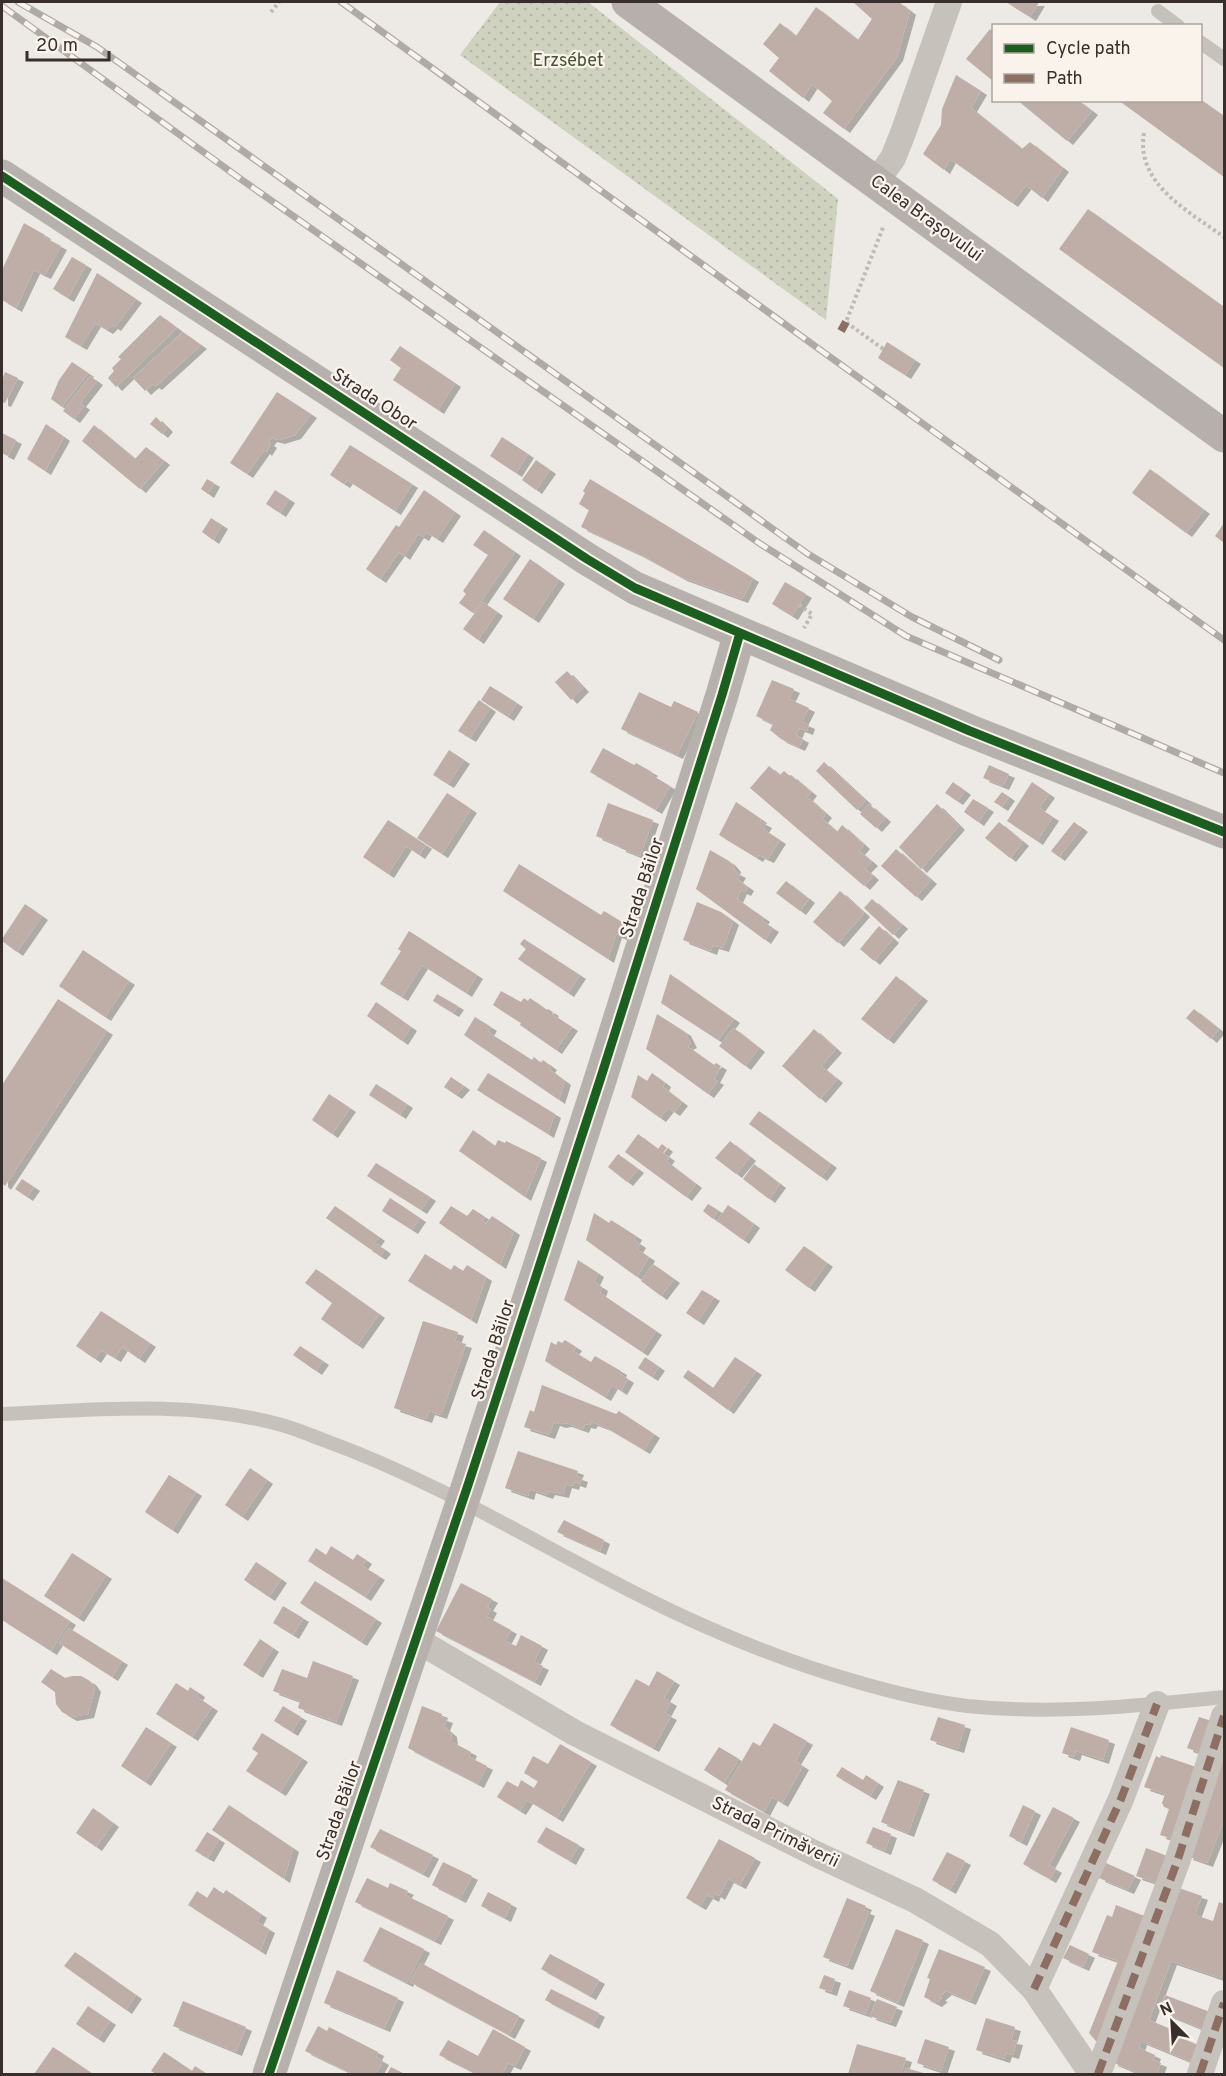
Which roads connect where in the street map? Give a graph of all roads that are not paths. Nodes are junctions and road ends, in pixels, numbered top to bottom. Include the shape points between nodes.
1 (628, 2) edge
2 (949, 2) edge
3 (1158, 11) dead end
4 (1175, 24) edge
5 (1202, 44) edge
6 (1224, 60) edge
7 (2, 176) edge
8 (885, 189) junction
9 (1224, 436) edge
10 (740, 633) junction
11 (1224, 832) edge
12 (2, 1414) edge
13 (463, 1500) junction
14 (415, 1639) junction
15 (1224, 1697) edge
16 (1157, 1704) junction
17 (1224, 1716) edge
18 (1034, 1989) junction
19 (1224, 2003) edge
20 (269, 2074) edge
21 (1092, 2074) edge
22 (1098, 2074) edge
23 (1200, 2074) edge

1 - 8 main road, Calea Brașovului
2 - 8 street
3 - 4 lane
5 - 6 lane
7 - 10 street, Strada Obor via 587,559 635,588
8 - 9 main road, Calea Brașovului
10 - 11 street, Strada Obor via 970,731
10 - 13 street, Strada Băilor
12 - 13 lane via 182,1409 235,1415 279,1424 364,1455
13 - 14 street, Strada Băilor
13 - 16 lane via 693,1622 818,1671 914,1698 967,1706 1082,1709
14 - 18 street, Strada Primăverii via 575,1733 915,1900 990,1944
14 - 20 street, Strada Băilor
15 - 16 lane
16 - 18 street via 1122,1799
17 - 22 street via 1177,1862
18 - 21 street, Strada Primăverii
19 - 23 street

